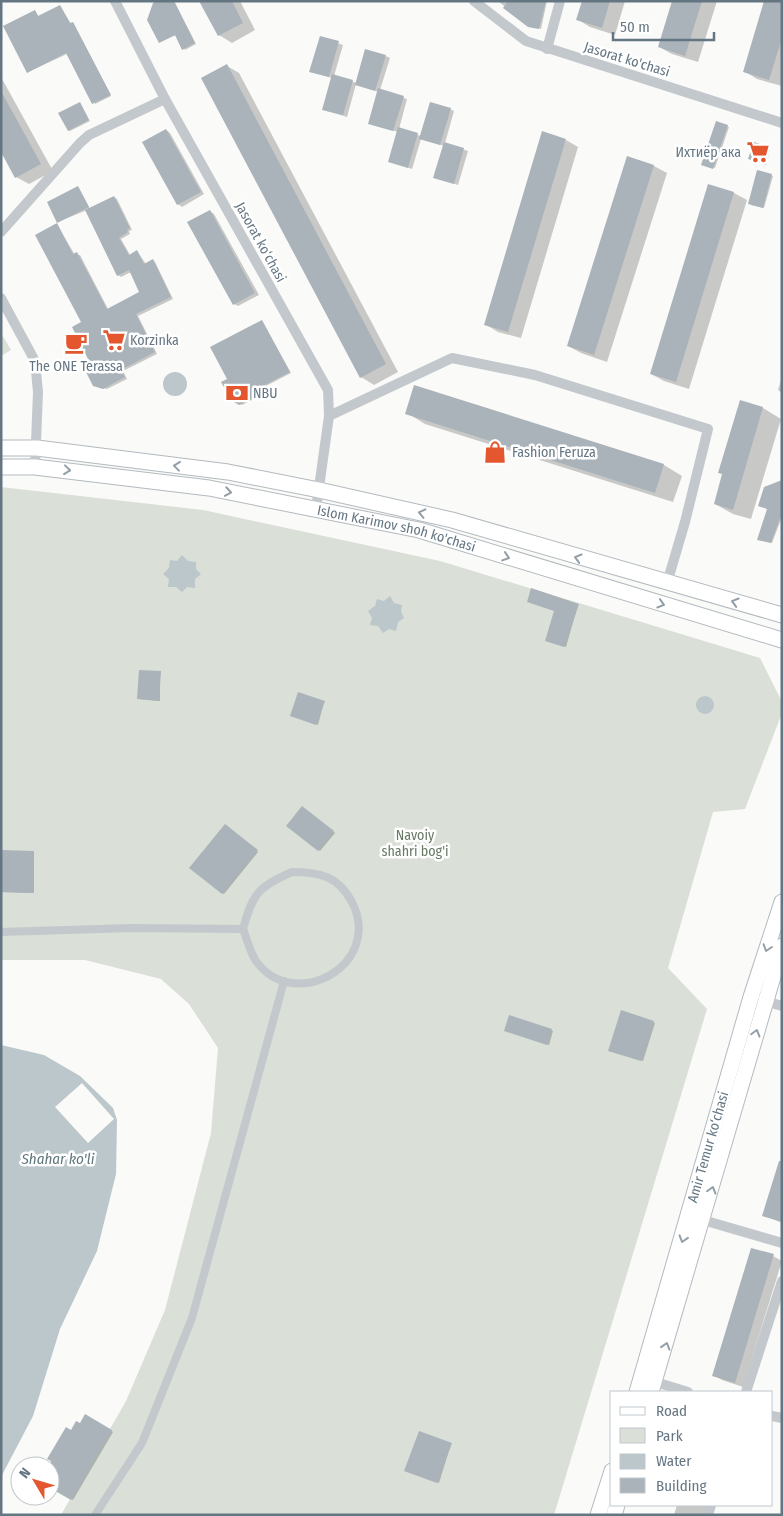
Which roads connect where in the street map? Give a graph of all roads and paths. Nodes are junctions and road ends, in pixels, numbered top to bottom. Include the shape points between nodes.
1 (115, 1) edge
2 (474, 1) edge
3 (560, 1) edge
4 (547, 49) junction
5 (165, 99) junction
6 (782, 123) edge
7 (1, 232) edge
8 (1, 298) edge
9 (329, 416) junction
10 (1, 448) edge
11 (37, 448) junction
12 (35, 466) junction
13 (1, 467) edge
14 (319, 490) junction
15 (316, 508) junction
16 (666, 582) junction
17 (782, 615) edge
18 (782, 640) edge
19 (782, 902) edge
20 (243, 929) junction
21 (1, 932) edge
22 (782, 946) edge
23 (284, 981) junction
24 (758, 999) junction
25 (782, 1006) edge
26 (696, 1218) junction
27 (782, 1243) edge
28 (782, 1281) edge
29 (649, 1384) edge
30 (638, 1391) edge
31 (683, 1391) edge
32 (746, 1391) edge
33 (610, 1477) edge
34 (95, 1515) edge
35 (598, 1515) edge

1 - 5 street, Jasorat ko‘chasi
2 - 4 street, Jasorat ko'chasi via 526,41
3 - 4 street
4 - 6 street, Jasorat ko'chasi
5 - 7 street via 80,143
5 - 9 street, Jasorat ko‘chasi via 328,390
8 - 11 street via 35,361
9 - 14 street, Jasorat ko‘chasi
9 - 16 street via 452,358 535,375 708,429
10 - 11 main road, Islom Karimov shoh ko'chasi
11 - 12 street
14 -> 11 main road, Islom Karimov shoh ko'chasi via 228,472
12 - 13 main road, Islom Karimov shoh ko'chasi
12 -> 15 main road, Islom Karimov shoh ko'chasi via 174,483
14 - 15 street, Jasorat ko‘chasi
16 -> 14 main road, Islom Karimov shoh ko'chasi via 452,520
15 -> 18 main road, Islom Karimov shoh ko'chasi via 458,541
17 -> 16 main road, Islom Karimov shoh ko'chasi
19 -> 24 main road, Amir Temur ko‘chasi
20 - 21 street
20 - 23 street via 256,961
20 - 23 street via 254,895 270,881 292,872 316,872 339,884 359,920 352,956 340,970 322,980
22 - 24 main road, Amir Temur ko‘chasi
23 - 34 street via 192,1318 142,1443
24 - 25 street
24 - 26 main road, Amir Temur ko‘chasi
26 - 27 street
26 - 29 main road, Amir Temur ko‘chasi
28 - 32 street
29 - 30 main road, Amir Temur ko‘chasi
29 - 31 street
33 - 35 main road

